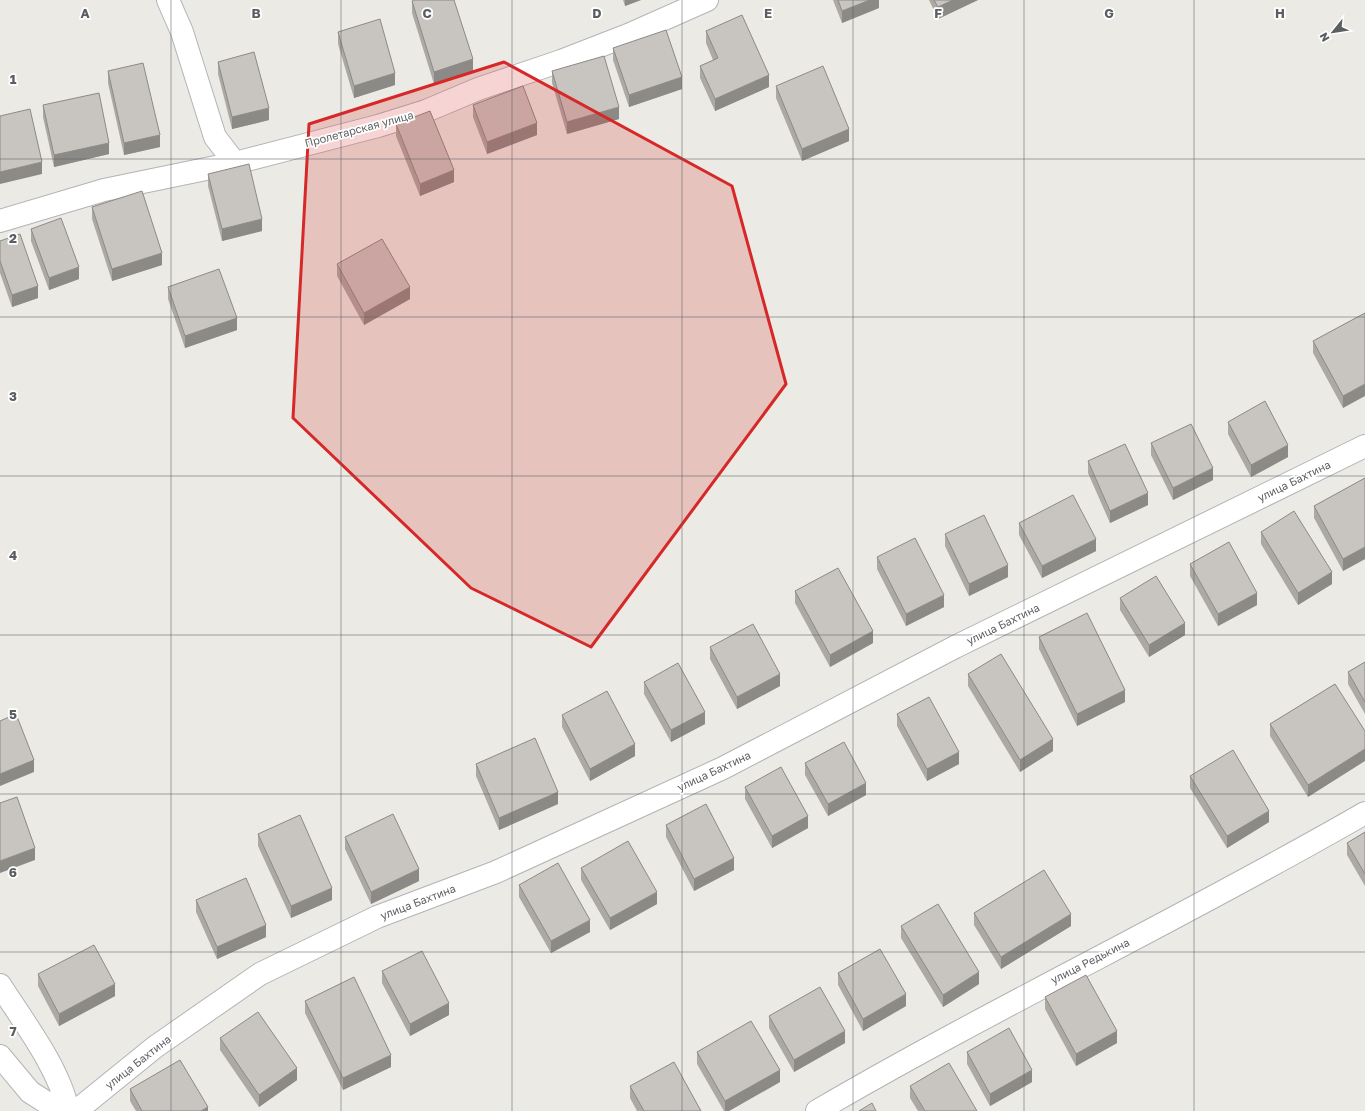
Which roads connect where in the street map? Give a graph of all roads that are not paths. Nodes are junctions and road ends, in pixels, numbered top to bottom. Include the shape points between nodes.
1 (168, 0) edge
2 (707, 0) edge
3 (235, 163) junction
4 (0, 221) edge
5 (1365, 446) edge
6 (1365, 813) edge
7 (0, 984) edge
8 (0, 1056) edge
9 (60, 1111) edge
10 (68, 1111) edge
11 (76, 1111) edge
12 (817, 1111) edge

1 - 3 street via 182,32 215,137
2 - 3 street, Пролетарская улица via 628,35 478,89 426,111
3 - 4 street, Пролетарская улица via 104,190
5 - 11 street, улица Бахтина via 955,647 723,768 496,872 377,918 260,974 155,1047
6 - 12 street, улица Редькина via 1202,903 983,1017
7 - 10 street via 58,1079 66,1096
8 - 9 street via 30,1092

